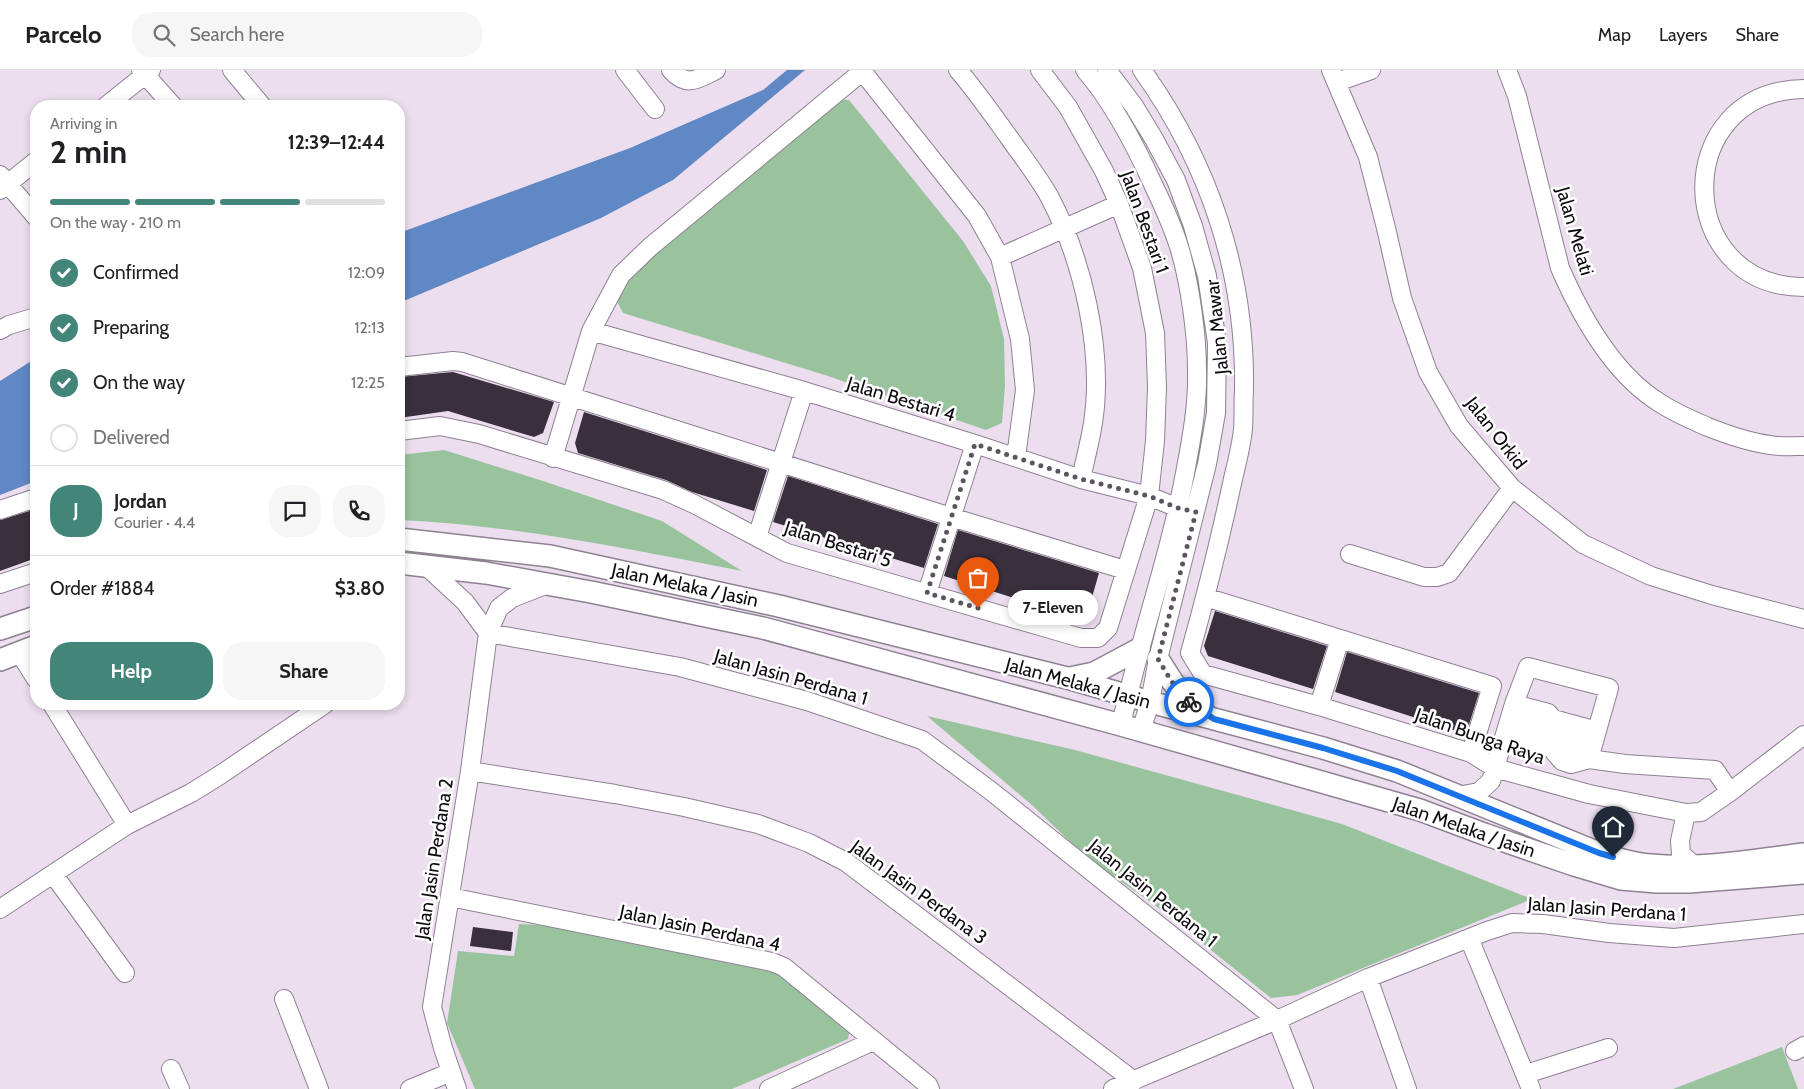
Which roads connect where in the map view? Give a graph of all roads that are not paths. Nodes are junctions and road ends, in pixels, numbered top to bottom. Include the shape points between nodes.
1 (232, 70) edge
2 (625, 70) edge
3 (671, 70) edge
4 (716, 70) edge
5 (958, 70) edge
6 (1040, 70) edge
7 (1107, 70) edge
8 (1142, 70) edge
9 (1371, 70) edge
10 (1507, 70) edge
11 (863, 71) edge
12 (1089, 71) edge
13 (146, 72) edge
14 (1334, 76) edge
15 (1804, 89) edge
16 (113, 100) edge
17 (168, 100) edge
18 (257, 100) edge
19 (655, 109) dead end
20 (30, 166) edge
21 (3, 183) edge
22 (1119, 204) junction
23 (30, 211) edge
24 (1063, 229) junction
25 (1000, 257) junction
26 (1804, 286) edge
27 (30, 319) edge
28 (0, 330) edge
29 (591, 331) junction
30 (405, 366) edge
31 (804, 391) junction
32 (572, 396) junction
33 (405, 430) edge
34 (975, 444) junction
35 (1804, 446) edge
36 (1016, 457) junction
37 (553, 458) junction
38 (780, 462) junction
39 (1081, 479) junction
40 (1512, 488) junction
41 (1149, 496) junction
42 (30, 500) edge
43 (1178, 508) junction
44 (0, 510) edge
45 (1196, 512) junction
46 (952, 517) junction
47 (757, 537) junction
48 (405, 540) edge
49 (1350, 554) dead end
50 (405, 564) edge
51 (426, 566) junction
52 (1125, 570) junction
53 (30, 574) edge
54 (0, 584) edge
55 (548, 584) junction
56 (927, 593) junction
57 (1205, 597) junction
58 (30, 619) edge
59 (1804, 619) edge
60 (0, 629) edge
61 (488, 633) junction
62 (1340, 639) junction
63 (1140, 649) junction
64 (18, 652) edge
65 (1158, 659) junction
66 (30, 670) edge
67 (1067, 678) junction
68 (1127, 696) junction
69 (1150, 702) junction
70 (1319, 706) junction
71 (56, 710) edge
72 (316, 710) edge
73 (1214, 719) junction
74 (1510, 720) junction
75 (1131, 728) junction
76 (1804, 735) edge
77 (1595, 739) junction
78 (1471, 753) junction
79 (1496, 768) junction
80 (470, 772) junction
81 (1730, 792) junction
82 (1457, 796) junction
83 (1686, 813) junction
84 (128, 825) junction
85 (1804, 854) edge
86 (1695, 866) junction
87 (1804, 873) edge
88 (53, 874) junction
89 (450, 897) junction
90 (0, 909) edge
91 (1804, 924) edge
92 (1469, 938) junction
93 (125, 973) dead end
94 (1368, 978) junction
95 (284, 999) dead end
96 (1277, 1020) junction
97 (873, 1041) junction
98 (1608, 1048) dead end
99 (171, 1069) dead end
100 (451, 1072) junction
101 (1134, 1081) junction
102 (1528, 1082) edge
103 (180, 1089) edge
104 (319, 1089) edge
105 (410, 1089) edge
106 (458, 1089) edge
107 (769, 1089) edge
108 (930, 1089) edge
109 (1114, 1089) edge
110 (1304, 1089) edge
111 (1407, 1089) edge

1 - 18 street
2 - 19 street
3 - 4 street via 677,77 690,81
5 - 24 street via 1030,166
6 - 22 street, Jalan Bestari 1 via 1068,107
7 - 45 street via 1134,106 1176,180 1207,276 1217,343 1216,413
8 - 57 street, Jalan Mawar via 1164,101 1193,153 1220,222 1237,288 1244,361 1243,430
9 - 14 street
10 - 35 street, Jalan Melati via 1518,96 1560,268 1590,328 1619,366 1659,403 1694,421 1733,437 1771,445
11 - 25 street via 977,216
11 - 29 street via 650,246 621,275
12 - 43 street via 1138,153 1161,201 1184,269 1197,370 1194,429
13 - 16 street
13 - 17 street
14 - 40 street, Jalan Orkid via 1368,157 1402,298 1428,372 1459,426
15 - 26 street via 1767,95 1732,118 1709,154 1703,195 1711,226 1738,263 1764,279
20 - 21 street
21 - 23 street
22 - 24 street
22 - 41 street, Jalan Bestari 1 via 1142,268 1155,333 1157,387
24 - 25 street
24 - 39 street via 1081,277 1094,346 1093,422
25 - 36 street via 1020,339 1025,390
27 - 28 street
29 - 31 street, Jalan Bestari 4
29 - 32 street
30 - 32 street via 462,362
31 - 34 street, Jalan Bestari 4
31 - 38 street
32 - 37 street
32 - 38 street
33 - 37 street, Jalan Bestari 5 via 440,426 479,434
34 - 36 street, Jalan Bestari 4
34 - 46 street
36 - 39 street, Jalan Bestari 4
37 - 47 street, Jalan Bestari 5 via 662,490
38 - 46 street
38 - 47 street
39 - 41 street, Jalan Bestari 4
40 - 49 street via 1449,572 1437,577 1424,578
40 - 59 street, Jalan Orkid via 1583,544 1651,576
41 - 43 street, Jalan Bestari 4
41 - 52 street, Jalan Bestari 5
42 - 44 street
43 - 45 street, Jalan Bestari 4
43 - 63 street
45 - 65 street
46 - 52 street
46 - 56 street
47 - 56 street, Jalan Bestari 5 via 787,553
48 - 67 main road, Jalan Melaka / Jasin via 550,556 779,606
50 - 51 main road, Jalan Melaka / Jasin
51 - 55 main road, Jalan Melaka / Jasin
51 - 61 street via 465,602
52 - 56 street, Jalan Bestari 5 via 1108,628 1098,638 1081,638
53 - 54 street
55 - 61 street, Jalan Jasin Perdana 2 via 512,598 499,608
55 - 75 main road, Jalan Melaka / Jasin via 763,628
57 - 62 street
57 - 70 street, Jalan Bunga Raya via 1190,653 1203,674
58 - 60 main road
61 - 80 street, Jalan Jasin Perdana 2
61 - 96 street, Jalan Jasin Perdana 1 via 680,667 807,700 922,740 991,791
62 - 70 street
62 - 78 street via 1492,686
63 - 67 main road via 1094,673
63 - 68 street
64 - 66 street
65 - 69 street
65 - 73 main road via 1188,701
67 - 68 main road, Jalan Melaka / Jasin
68 - 69 main road, Jalan Melaka / Jasin
68 - 75 street
69 - 73 main road, Jalan Melaka / Jasin
69 - 75 street
70 - 78 street, Jalan Bunga Raya
71 - 84 street
72 - 84 street via 190,793
73 - 82 main road, Jalan Melaka / Jasin via 1397,771
74 - 77 street
74 - 77 street via 1555,710
74 - 77 street via 1551,748 1562,761 1571,764
74 - 77 street via 1528,667 1609,688
74 - 79 street
75 - 87 main road, Jalan Melaka / Jasin via 1420,810 1502,841 1621,879 1690,882
76 - 81 street, Jalan Bunga Raya
77 - 81 street via 1625,764 1715,770
78 - 79 street, Jalan Bunga Raya
79 - 82 street via 1491,781 1479,792
79 - 83 street, Jalan Bunga Raya via 1588,794
80 - 89 street, Jalan Jasin Perdana 2
80 - 101 street, Jalan Jasin Perdana 3 via 684,807 758,824 810,843 846,862
81 - 83 street, Jalan Bunga Raya via 1701,812
82 - 86 main road, Jalan Melaka / Jasin via 1599,853 1652,865
83 - 86 street via 1680,841 1681,854
84 - 88 street
85 - 86 main road, Jalan Melaka / Jasin
88 - 90 street
88 - 93 street
89 - 97 street, Jalan Jasin Perdana 4 via 772,962 784,967
89 - 100 street, Jalan Jasin Perdana 2 via 432,1007
91 - 92 street, Jalan Jasin Perdana 1 via 1674,938 1512,923
92 - 94 street, Jalan Jasin Perdana 1
92 - 102 street
94 - 96 street, Jalan Jasin Perdana 1
94 - 111 street
95 - 104 street
96 - 101 street
96 - 110 street
97 - 107 street
97 - 108 street, Jalan Jasin Perdana 4
98 - 102 street
99 - 103 street
100 - 105 street
100 - 106 street, Jalan Jasin Perdana 2
101 - 109 street

